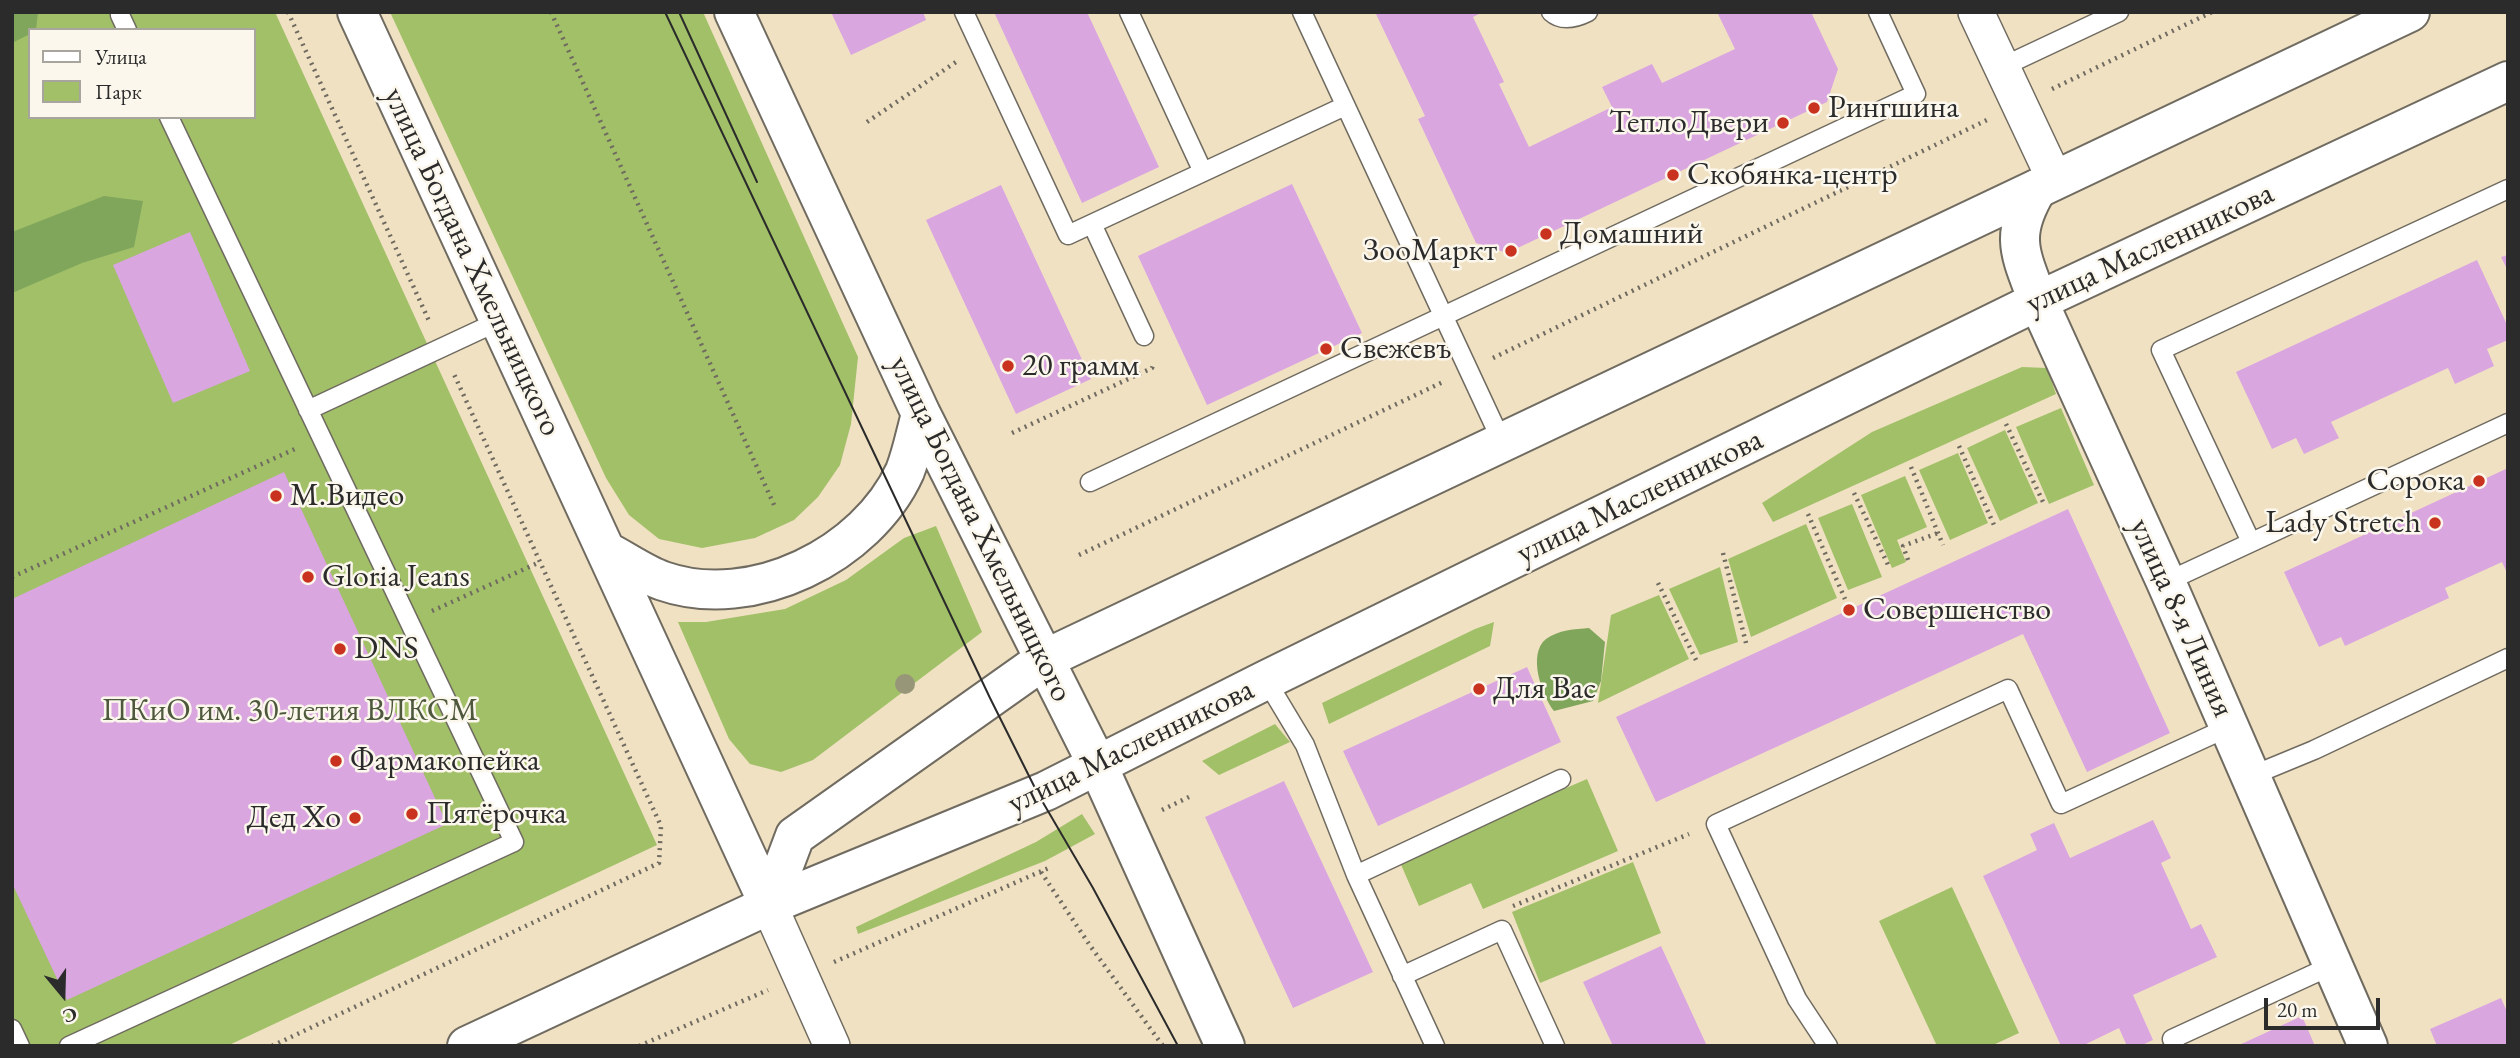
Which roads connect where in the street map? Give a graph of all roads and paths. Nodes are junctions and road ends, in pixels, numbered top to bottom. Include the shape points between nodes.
1 (288, 12) edge
2 (357, 12) edge
3 (551, 12) edge
4 (734, 12) edge
5 (964, 12) edge
6 (1129, 12) edge
7 (1302, 12) edge
8 (1551, 12) edge
9 (1588, 12) edge
10 (1878, 12) edge
11 (1976, 12) edge
12 (2119, 12) edge
13 (2212, 12) edge
14 (2410, 12) edge
15 (980, 46) junction
16 (2002, 67) junction
17 (2508, 81) edge
18 (2020, 105) junction
19 (1345, 106) junction
20 (170, 119) edge
21 (867, 122) dead end
22 (1203, 172) junction
23 (2046, 185) junction
24 (2508, 189) edge
25 (1092, 223) junction
26 (2038, 301) junction
27 (1444, 318) junction
28 (499, 321) junction
29 (1144, 336) joint
30 (442, 348) junction
31 (1468, 370) junction
32 (308, 410) junction
33 (921, 414) junction
34 (2508, 423) edge
35 (2006, 424) dead end
36 (1012, 433) dead end
37 (321, 438) junction
38 (1502, 442) junction
39 (1959, 446) dead end
40 (1911, 467) dead end
41 (1090, 482) dead end
42 (1854, 493) dead end
43 (2044, 504) dead end
44 (775, 507) dead end
45 (1808, 514) dead end
46 (1994, 524) dead end
47 (1938, 533) junction
48 (2251, 542) junction
49 (1943, 545) dead end
50 (606, 551) junction
51 (1723, 553) dead end
52 (1079, 555) dead end
53 (1908, 560) dead end
54 (540, 562) junction
55 (1890, 569) dead end
56 (12, 577) edge
57 (2165, 582) junction
58 (1658, 583) dead end
59 (1846, 599) dead end
60 (409, 621) junction
61 (1746, 643) dead end
62 (2508, 658) edge
63 (1045, 659) junction
64 (1696, 660) dead end
65 (1266, 680) junction
66 (2229, 727) junction
67 (1098, 766) junction
68 (2251, 776) junction
69 (1562, 779) dead end
70 (1191, 796) dead end
71 (1162, 810) dead end
72 (1716, 824) junction
73 (1051, 867) dead end
74 (1041, 872) junction
75 (1356, 875) junction
76 (769, 905) junction
77 (1509, 907) dead end
78 (2333, 965) junction
79 (1402, 975) junction
80 (801, 977) junction
81 (12, 1029) edge
82 (20, 1046) edge
83 (69, 1046) edge
84 (272, 1046) edge
85 (467, 1046) edge
86 (639, 1046) edge
87 (832, 1046) edge
88 (1163, 1046) edge
89 (1226, 1046) edge
90 (1435, 1046) edge
91 (1555, 1046) edge
92 (1828, 1046) edge
93 (2175, 1046) edge
94 (2368, 1046) edge

1 - 30 path
2 - 28 main road, улица Богдана Хмельницкого
3 - 44 path
4 - 33 main road, улица Богдана Хмельницкого
5 - 15 lane
6 - 22 lane
7 - 19 lane
8 - 9 lane via 1575,19
10 - 27 lane via 1916,94
11 - 16 street
12 - 16 lane
13 - 18 path
14 - 23 main road
15 - 21 path
15 - 25 lane via 1068,234
16 - 18 street
17 - 26 main road, улица Масленникова
18 - 23 street
18 - 31 path
19 - 22 lane
19 - 27 lane
20 - 32 lane
22 - 25 lane
23 - 26 main road, улица 8-я Линия via 2024,211 2018,232
23 - 38 main road
24 - 48 lane via 2161,349
25 - 29 lane
26 - 57 main road, улица 8-я Линия
26 - 65 main road, улица Масленникова
27 - 31 lane
27 - 41 lane
28 - 30 lane
28 - 50 main road, улица Богдана Хмельницкого
29 - 36 path via 1154,358 1152,368
30 - 32 lane
30 - 54 path
31 - 38 lane
31 - 52 path
32 - 37 lane
33 - 50 main road via 905,470 893,491 860,533 804,570 757,585 706,589 663,581
33 - 63 main road, улица Богдана Хмельницкого
34 - 48 lane
35 - 43 path
37 - 56 path
37 - 60 lane
38 - 63 main road
39 - 46 path
40 - 47 path
42 - 55 path
45 - 59 path
47 - 49 path
47 - 53 path via 1903,546
48 - 57 lane
50 - 76 main road, улица Богдана Хмельницкого
51 - 61 path
54 - 60 path
54 - 84 path via 661,826 659,863
57 - 66 main road, улица 8-я Линия
58 - 64 path
60 - 83 lane via 514,842
62 - 68 lane
63 - 67 main road, улица Богдана Хмельницкого
63 - 76 main road via 795,836
65 - 67 main road, улица Масленникова
65 - 75 lane via 1305,745
66 - 68 main road, улица 8-я Линия
66 - 72 lane via 2061,804 2008,689
67 - 76 main road, улица Масленникова via 1008,808
67 - 89 main road, улица Богдана Хмельницкого
68 - 78 main road, улица 8-я Линия
69 - 75 lane
70 - 71 path
72 - 77 path
72 - 92 lane via 1797,999
73 - 74 path
74 - 80 path
74 - 88 path
75 - 79 lane
76 - 80 street, улица Богдана Хмельницкого
76 - 85 main road, улица Масленникова
78 - 93 lane via 2172,1039
78 - 94 main road, улица 8-я Линия
79 - 90 lane
79 - 91 lane via 1502,930
80 - 86 path
80 - 87 street, улица Богдана Хмельницкого
81 - 82 lane

